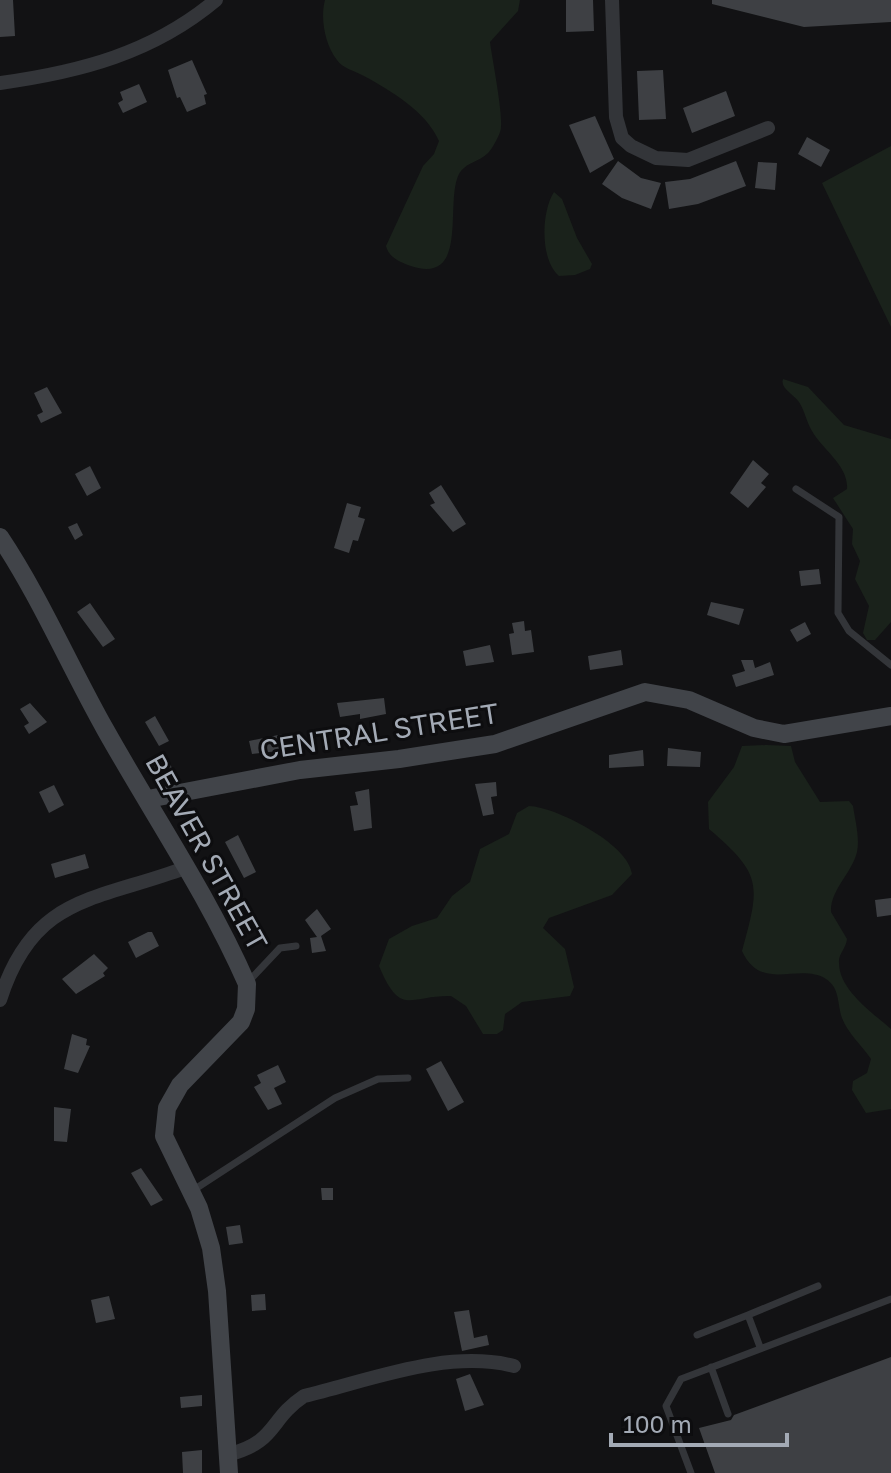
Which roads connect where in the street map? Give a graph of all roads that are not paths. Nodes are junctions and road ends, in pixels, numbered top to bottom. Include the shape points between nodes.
1 (216, 0) edge
2 (612, 0) edge
3 (0, 83) edge
4 (768, 128) dead end
5 (796, 489) dead end
6 (0, 537) edge
7 (891, 665) edge
8 (891, 716) edge
9 (148, 799) junction
10 (185, 868) junction
11 (296, 946) dead end
12 (247, 984) junction
13 (0, 1000) edge
14 (408, 1078) dead end
15 (192, 1191) junction
16 (818, 1286) dead end
17 (891, 1299) edge
18 (748, 1315) junction
19 (697, 1335) dead end
20 (760, 1347) junction
21 (514, 1366) dead end
22 (711, 1367) junction
23 (728, 1414) dead end
24 (228, 1464) edge
25 (691, 1473) edge

1 - 3 street via 192,20 129,55
2 - 4 street via 616,117 622,138 631,146 656,158 688,160
5 - 7 lane via 839,517 838,613 849,631
6 - 9 street, BEAVER STREET
8 - 9 street, CENTRAL STREET via 784,734 754,728 689,700 645,692 495,744 300,770
9 - 10 street, BEAVER STREET
10 - 12 street, BEAVER STREET
10 - 13 street via 77,903 44,923 9,970
11 - 12 lane via 280,948
12 - 15 street, BEAVER STREET via 241,1022 190,1073 167,1108 164,1136
14 - 15 lane via 378,1079 335,1098
15 - 24 street, BEAVER STREET via 206,1227 217,1291
16 - 18 lane
17 - 20 lane
18 - 19 lane
18 - 20 lane
20 - 22 lane
21 - 24 street via 454,1361 304,1396 261,1443
22 - 23 lane
22 - 25 lane via 681,1379 666,1406

